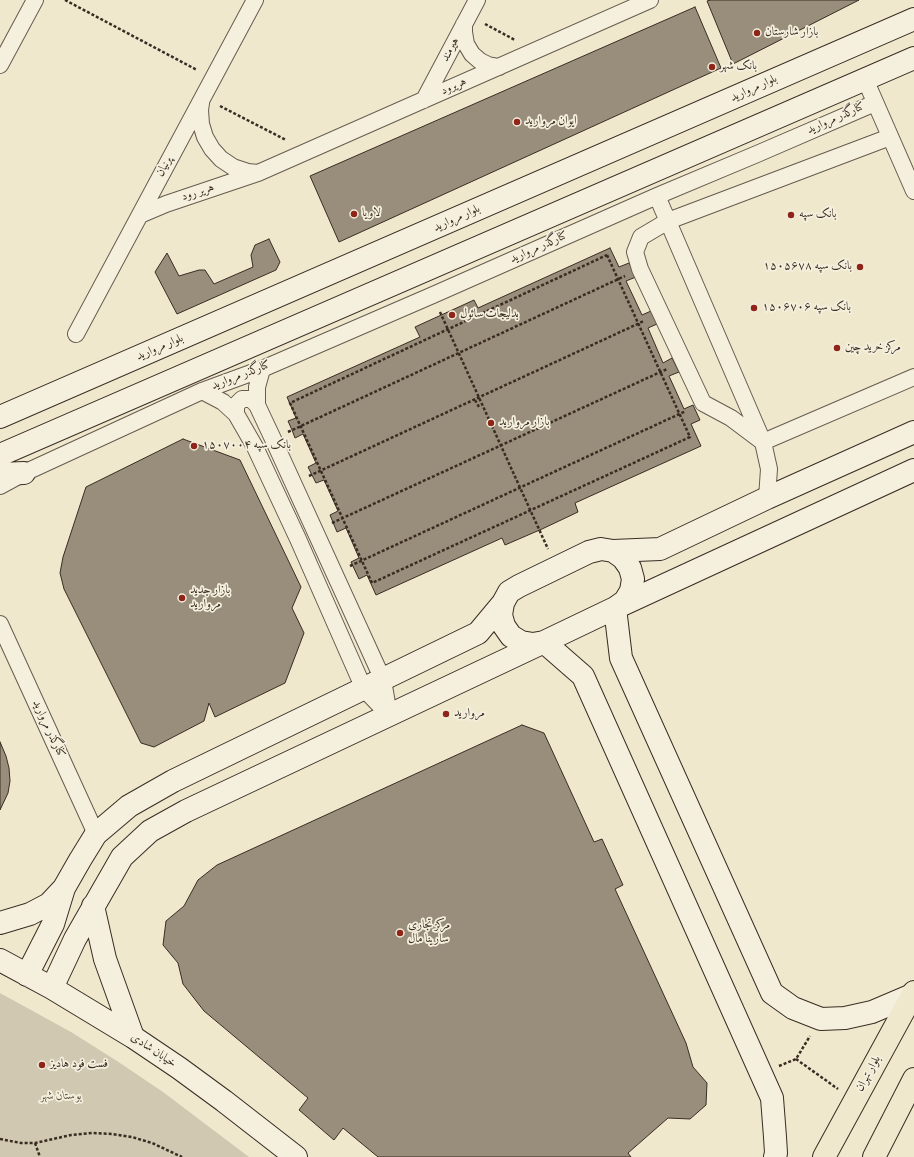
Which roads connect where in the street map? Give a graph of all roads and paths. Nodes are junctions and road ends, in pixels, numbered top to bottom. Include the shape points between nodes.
1 (35, 0) edge
2 (65, 0) edge
3 (254, 0) edge
4 (477, 0) edge
5 (650, 0) edge
6 (914, 19) edge
7 (464, 24) junction
8 (485, 24) dead end
9 (515, 40) dead end
10 (914, 58) edge
11 (0, 65) edge
12 (499, 67) junction
13 (197, 70) dead end
14 (865, 79) junction
15 (201, 100) junction
16 (424, 100) junction
17 (875, 103) junction
18 (220, 106) dead end
19 (890, 137) junction
20 (287, 141) dead end
21 (258, 173) junction
22 (914, 190) edge
23 (657, 196) junction
24 (140, 215) junction
25 (668, 221) junction
26 (640, 269) junction
27 (618, 279) junction
28 (433, 295) junction
29 (661, 313) junction
30 (638, 324) junction
31 (448, 329) junction
32 (76, 334) dead end
33 (459, 353) junction
34 (683, 361) junction
35 (262, 369) junction
36 (660, 372) junction
37 (914, 377) edge
38 (68, 388) junction
39 (202, 392) junction
40 (479, 397) junction
41 (475, 400) dead end
42 (703, 403) junction
43 (257, 405) junction
44 (478, 407) dead end
45 (236, 414) junction
46 (680, 414) junction
47 (0, 418) edge
48 (81, 420) junction
49 (301, 426) junction
50 (914, 432) edge
51 (273, 439) junction
52 (762, 442) junction
53 (0, 455) edge
54 (321, 470) junction
55 (914, 470) edge
56 (24, 473) junction
57 (0, 474) edge
58 (292, 483) junction
59 (0, 486) edge
60 (520, 488) junction
61 (767, 498) junction
62 (531, 510) junction
63 (343, 518) junction
64 (315, 531) junction
65 (613, 551) junction
66 (362, 561) junction
67 (557, 568) junction
68 (334, 574) junction
69 (503, 603) junction
70 (615, 608) junction
71 (0, 624) edge
72 (544, 642) junction
73 (373, 684) junction
74 (389, 715) junction
75 (96, 834) junction
76 (64, 888) junction
77 (93, 906) junction
78 (0, 923) edge
79 (53, 924) junction
80 (75, 938) junction
81 (0, 960) edge
82 (27, 975) junction
83 (52, 988) junction
84 (913, 994) edge
85 (821, 1019) junction
86 (133, 1037) junction
87 (760, 1074) junction
88 (914, 1079) edge
89 (0, 1139) edge
90 (35, 1143) junction
91 (40, 1157) edge
92 (182, 1157) edge
93 (296, 1157) edge
94 (775, 1157) edge
95 (824, 1157) edge
96 (874, 1157) edge

1 - 11 street
2 - 13 path
3 - 15 street, پرنیان
4 - 7 street, هیرمند
5 - 12 street, هریرود
6 - 38 street, بلوار مروارید
7 - 12 street via 466,44 472,54 488,65
7 - 16 street, هیرمند
8 - 9 path
10 - 14 street
12 - 16 street, هریرود
14 - 17 street
14 - 48 street
15 - 21 street via 201,124 212,149 233,167
15 - 24 street, پرنیان
16 - 21 street, هریرود
17 - 19 street
17 - 23 street, کنارگذر مروارید
18 - 20 path
19 - 22 street
19 - 25 street
21 - 24 street, هریر رود
23 - 25 street
23 - 28 street, کنارگذر مروارید
24 - 32 street, پرنیان
25 - 26 street via 641,237 635,252
25 - 52 street
26 - 27 path
26 - 29 street
27 - 30 path
27 - 31 path via 607,255
27 - 33 path
28 - 31 path
28 - 35 street, کنارگذر مروارید
29 - 30 path
29 - 34 street
30 - 36 path
30 - 40 path
31 - 33 path
31 - 49 path via 290,403
33 - 40 path
33 - 49 path
34 - 36 path
34 - 42 street
35 - 39 street, کنارگذر مروارید
35 - 43 street via 257,387
36 - 46 path
36 - 63 path
37 - 52 street
38 - 47 street, بلوار مروارید
38 - 48 street via 81,388 91,397 91,410
39 - 45 street, کنارگذر مروارید via 223,402
39 - 56 street, کنارگذر مروارید
40 - 54 path
40 - 60 path
41 - 44 path
42 - 46 path
42 - 52 street via 731,418
43 - 45 street via 251,399 242,399 236,405
43 - 51 street
45 - 73 street, کنارگذر مروارید via 255,447 295,532
46 - 60 path
46 - 62 path via 690,437
48 - 53 street
49 - 51 path
49 - 54 path
50 - 61 street
51 - 58 street
52 - 61 street via 769,469
54 - 58 path
54 - 63 path
55 - 70 street
56 - 57 street
56 - 59 street, کنارگذر مروارید
58 - 64 street
60 - 62 path
60 - 66 path
61 - 65 street via 660,549
62 - 66 path via 372,583
62 - 67 path
63 - 64 path
63 - 66 path
64 - 68 street
65 - 67 street via 601,549 589,552
65 - 70 street via 623,558 630,568 633,579 631,591
66 - 68 path
67 - 69 street via 509,592
68 - 73 street
69 - 72 street via 501,615 510,636 521,642
69 - 73 street via 478,633
70 - 72 street
70 - 85 street via 620,658 772,993 793,1008
71 - 75 street, کنارگذر مروارید
72 - 74 street
72 - 87 street via 582,676
73 - 74 street
73 - 75 street via 173,781 129,806
74 - 77 street via 186,811 150,831 122,857
75 - 76 street
76 - 78 street via 49,904 30,914
76 - 79 street
77 - 80 street
77 - 86 street via 105,959
79 - 80 street via 63,938
79 - 82 street
80 - 83 street
81 - 82 street, خیابان شادی
82 - 83 street, خیابان شادی
83 - 86 street, خیابان شادی
84 - 85 street via 872,1012 844,1018
84 - 95 main road, بلوار تهران
85 - 87 path via 796,1059
86 - 93 street, خیابان شادی via 224,1101
87 - 94 street via 772,1098
88 - 96 main road
89 - 90 path
90 - 91 path
90 - 92 path via 72,1135 112,1134 152,1143

